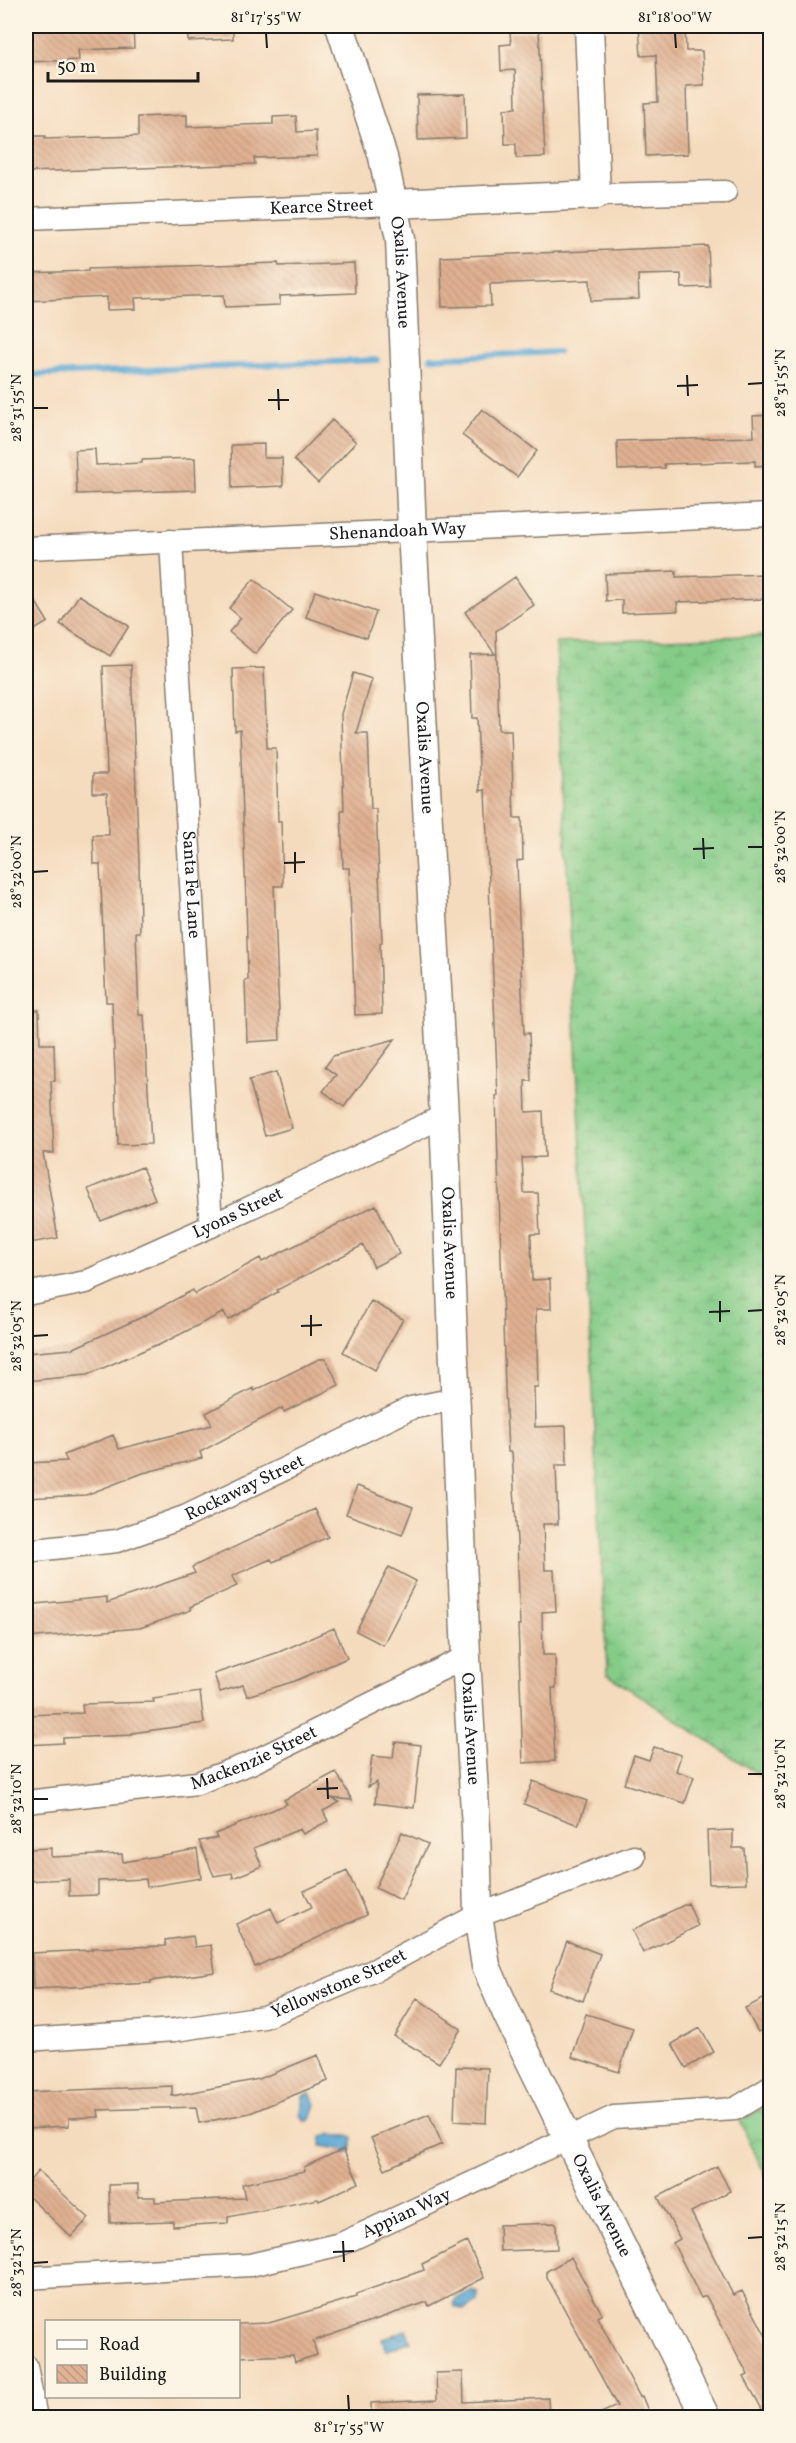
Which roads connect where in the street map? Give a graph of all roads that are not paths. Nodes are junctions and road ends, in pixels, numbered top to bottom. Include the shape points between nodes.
1 (339, 26) edge
2 (589, 26) edge
3 (725, 192) dead end
4 (596, 195) junction
5 (393, 204) junction
6 (26, 219) edge
7 (771, 515) edge
8 (412, 531) junction
9 (171, 541) junction
10 (26, 548) edge
11 (444, 1116) junction
12 (211, 1226) junction
13 (26, 1294) edge
14 (454, 1400) junction
15 (26, 1551) edge
16 (466, 1657) junction
17 (26, 1802) edge
18 (634, 1857) dead end
19 (478, 1915) junction
20 (26, 2040) edge
21 (771, 2088) edge
22 (568, 2138) junction
23 (26, 2278) edge
24 (26, 2366) edge
25 (36, 2418) edge
26 (706, 2418) edge

1 - 5 street, Oxalis Avenue via 383,157
2 - 4 street
3 - 4 street, Kearce Street
4 - 5 street, Kearce Street
5 - 6 street, Kearce Street
5 - 8 street, Oxalis Avenue via 400,239
7 - 8 street, Shenandoah Way
8 - 9 street, Shenandoah Way
8 - 11 street, Oxalis Avenue
9 - 10 street, Shenandoah Way
9 - 12 street, Santa Fe Lane
11 - 12 street, Lyons Street
11 - 14 street, Oxalis Avenue
12 - 13 street, Lyons Street via 86,1282
14 - 15 street, Rockaway Street via 411,1408 188,1516 117,1541
14 - 16 street, Oxalis Avenue
16 - 17 street, Mackenzie Street via 251,1763 197,1783
16 - 19 street, Oxalis Avenue
18 - 19 street, Yellowstone Street
19 - 20 street, Yellowstone Street via 372,1971 264,2017 175,2030
19 - 22 street, Oxalis Avenue via 486,1966
21 - 22 street, Appian Way via 735,2109 614,2117
22 - 23 street, Appian Way via 341,2244 250,2265
22 - 26 street, Oxalis Avenue
24 - 25 street

